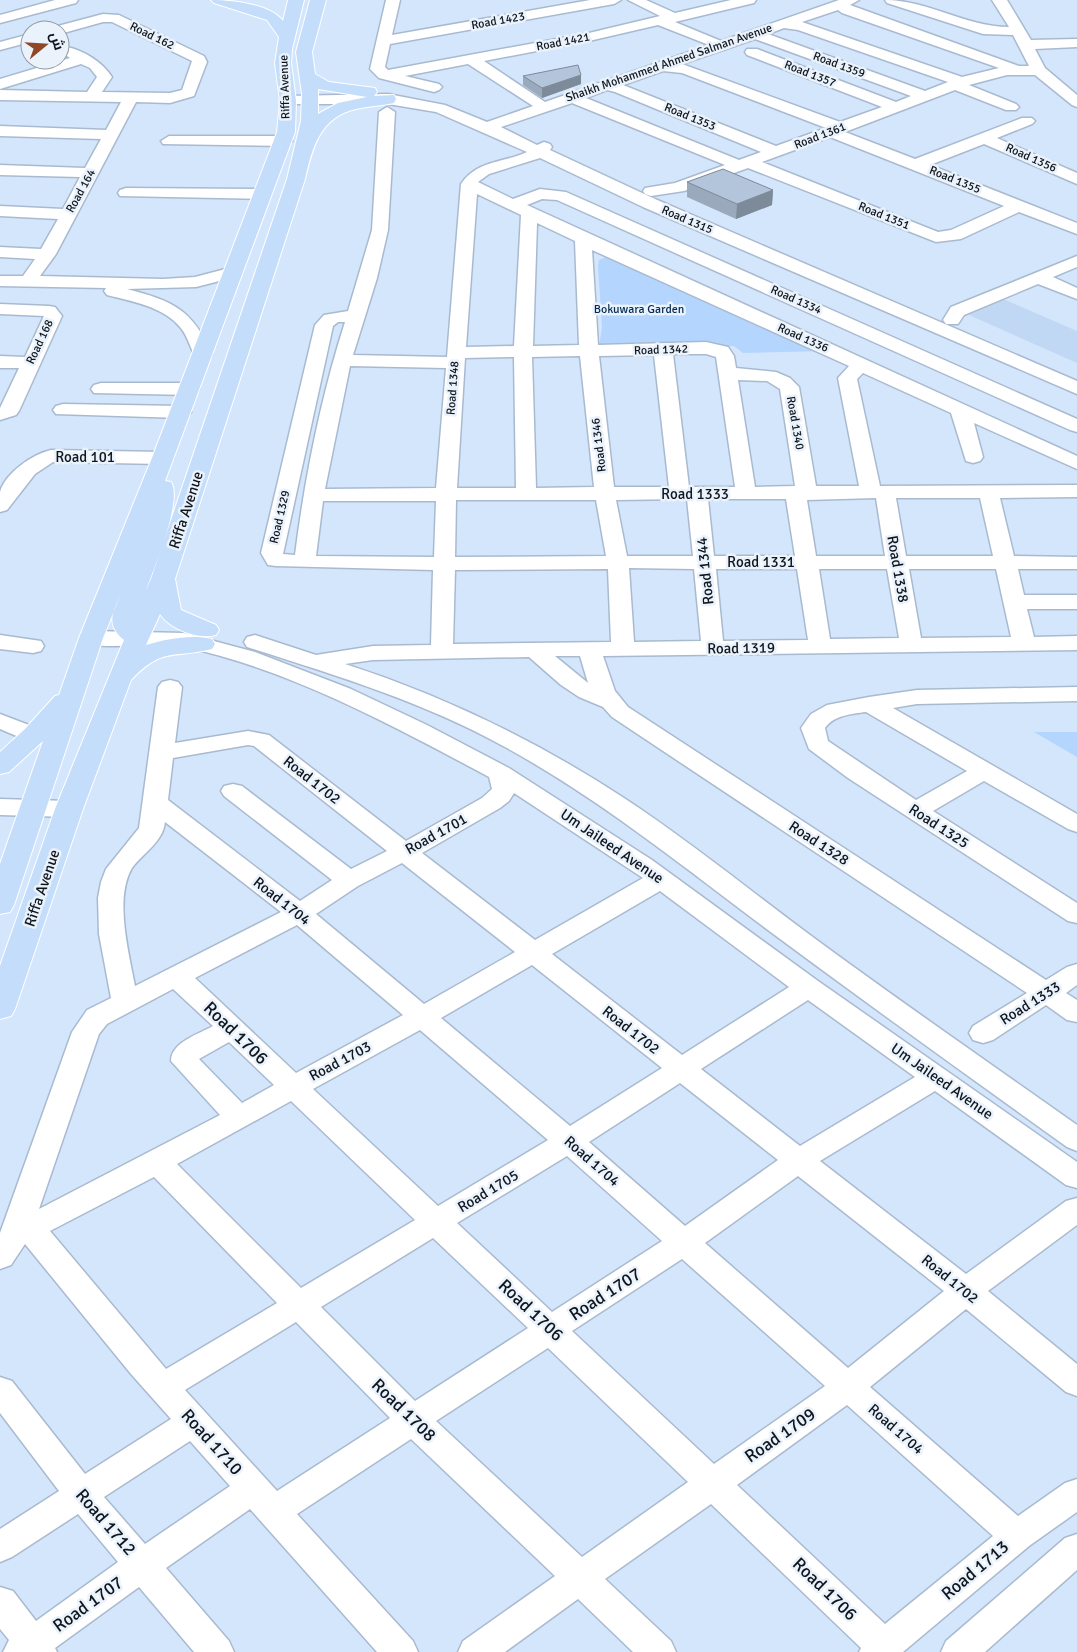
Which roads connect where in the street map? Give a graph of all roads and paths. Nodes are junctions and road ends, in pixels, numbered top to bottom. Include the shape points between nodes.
1 (72, 0) edge
2 (219, 0) edge
3 (296, 0) edge
4 (318, 0) edge
5 (393, 0) edge
6 (634, 0) edge
7 (892, 0) edge
8 (844, 1) edge
9 (1006, 1) edge
10 (588, 3) edge
11 (610, 9) edge
12 (769, 13) edge
13 (675, 18) junction
14 (0, 19) edge
15 (659, 21) junction
16 (70, 27) edge
17 (632, 28) junction
18 (286, 34) junction
19 (755, 34) junction
20 (1021, 37) junction
21 (20, 41) edge
22 (382, 41) junction
23 (721, 43) junction
24 (1077, 43) edge
25 (0, 46) edge
26 (70, 53) edge
27 (469, 58) junction
28 (82, 59) junction
29 (680, 65) junction
30 (1018, 70) junction
31 (1043, 74) junction
32 (306, 75) junction
33 (384, 75) junction
34 (1069, 77) dead end
35 (958, 83) junction
36 (0, 84) edge
37 (603, 85) junction
38 (434, 87) dead end
39 (369, 92) junction
40 (0, 95) edge
41 (924, 96) junction
42 (91, 97) junction
43 (310, 97) junction
44 (571, 97) junction
45 (131, 98) junction
46 (288, 98) junction
47 (537, 102) junction
48 (1077, 102) edge
49 (388, 106) junction
50 (894, 106) junction
51 (1011, 107) dead end
52 (465, 110) junction
53 (511, 115) junction
54 (1027, 122) dead end
55 (486, 123) junction
56 (836, 130) junction
57 (0, 131) edge
58 (112, 135) junction
59 (984, 138) junction
60 (169, 141) dead end
61 (284, 141) junction
62 (306, 143) junction
63 (532, 148) junction
64 (776, 152) junction
65 (745, 164) junction
66 (915, 165) junction
67 (0, 170) edge
68 (91, 173) junction
69 (1077, 179) edge
70 (469, 184) junction
71 (126, 193) dead end
72 (263, 194) junction
73 (676, 194) junction
74 (1018, 206) junction
75 (521, 209) junction
76 (0, 211) edge
77 (69, 214) junction
78 (682, 217) junction
79 (1077, 229) edge
80 (646, 233) junction
81 (936, 236) junction
82 (583, 239) junction
83 (920, 250) dead end
84 (0, 252) edge
85 (47, 254) junction
86 (1077, 261) edge
87 (233, 272) junction
88 (1039, 278) junction
89 (0, 281) edge
90 (28, 281) junction
91 (64, 284) junction
92 (1077, 294) edge
93 (0, 309) edge
94 (354, 317) junction
95 (952, 320) junction
96 (663, 350) junction
97 (589, 352) junction
98 (523, 353) junction
99 (203, 354) junction
100 (455, 358) junction
101 (342, 360) junction
102 (0, 362) edge
103 (31, 363) junction
104 (862, 364) junction
105 (728, 374) junction
106 (1077, 374) edge
107 (1077, 388) edge
108 (189, 389) junction
109 (101, 390) dead end
110 (63, 410) dead end
111 (960, 410) junction
112 (181, 412) junction
113 (0, 414) edge
114 (1077, 426) edge
115 (973, 457) dead end
116 (162, 462) junction
117 (1077, 463) edge
118 (1077, 491) edge
119 (878, 493) junction
120 (989, 493) junction
121 (446, 494) junction
122 (526, 494) junction
123 (605, 494) junction
124 (689, 494) junction
125 (746, 494) junction
126 (802, 494) junction
127 (313, 495) junction
128 (0, 506) edge
129 (299, 562) junction
130 (618, 562) junction
131 (704, 562) junction
132 (805, 562) junction
133 (896, 563) junction
134 (1005, 563) junction
135 (1077, 563) edge
136 (446, 564) junction
137 (163, 579) junction
138 (1013, 602) junction
139 (1077, 602) edge
140 (134, 631) junction
141 (93, 634) junction
142 (205, 637) junction
143 (0, 642) edge
144 (1024, 644) junction
145 (1077, 644) edge
146 (911, 645) junction
147 (33, 646) dead end
148 (820, 646) junction
149 (713, 648) junction
150 (535, 650) junction
151 (590, 650) junction
152 (623, 650) junction
153 (442, 651) junction
154 (404, 653) junction
155 (314, 662) junction
156 (118, 681) junction
157 (381, 683) junction
158 (170, 686) dead end
159 (72, 693) junction
160 (1077, 694) edge
161 (609, 702) junction
162 (869, 704) junction
163 (0, 722) edge
164 (34, 735) junction
165 (163, 752) junction
166 (0, 766) edge
167 (985, 770) junction
168 (500, 773) junction
169 (233, 791) dead end
170 (154, 801) junction
171 (0, 806) edge
172 (916, 811) junction
173 (31, 814) junction
174 (67, 816) junction
175 (0, 823) edge
176 (1077, 824) edge
177 (404, 852) junction
178 (661, 879) junction
179 (349, 880) junction
180 (0, 905) edge
181 (298, 913) junction
182 (1077, 915) edge
183 (533, 953) junction
184 (1077, 973) edge
185 (176, 976) junction
186 (808, 987) junction
187 (1047, 993) junction
188 (125, 1002) junction
189 (0, 1009) edge
190 (1077, 1013) edge
191 (422, 1017) junction
192 (232, 1028) junction
193 (983, 1033) dead end
194 (679, 1068) junction
195 (936, 1077) junction
196 (292, 1086) junction
197 (238, 1116) junction
198 (1077, 1140) edge
199 (569, 1141) junction
200 (799, 1160) junction
201 (157, 1162) junction
202 (1077, 1177) edge
203 (1077, 1209) edge
204 (436, 1222) junction
205 (15, 1240) edge
206 (684, 1242) junction
207 (966, 1291) junction
208 (298, 1305) junction
209 (552, 1329) junction
210 (1077, 1383) edge
211 (163, 1386) junction
212 (848, 1387) junction
213 (0, 1390) edge
214 (412, 1419) junction
215 (194, 1421) junction
216 (713, 1483) junction
217 (1077, 1493) edge
218 (82, 1495) junction
219 (264, 1500) junction
220 (1017, 1536) junction
221 (0, 1547) edge
222 (1077, 1549) edge
223 (143, 1564) junction
224 (580, 1578) junction
225 (0, 1602) edge
226 (389, 1648) edge
227 (31, 1649) edge
228 (880, 1649) edge
229 (216, 1652) edge
230 (476, 1652) edge
231 (658, 1652) edge
232 (959, 1652) edge

1 - 14 street
2 - 18 main road via 272,17
3 - 18 main road, Riffa Avenue
4 - 32 main road, Riffa Avenue via 304,52
5 - 22 street
6 - 13 street
7 - 20 street via 988,31
8 - 12 street, Shaikh Mohammed Ahmed Salman Avenue
8 - 30 street, Road 1361 via 847,10
9 - 20 street
10 - 11 street, Road 1423
10 - 22 street, Road 1423
11 - 17 street
12 - 13 street, Road 1421
12 - 19 street, Shaikh Mohammed Ahmed Salman Avenue
12 - 23 street, Shaikh Mohammed Ahmed Salman Avenue
12 - 35 street
13 - 15 street, Road 1421
15 - 17 street, Road 1421
15 - 23 street, Road 1357
16 - 45 street, Road 162 via 114,18 199,59 189,93 181,97
17 - 27 street, Road 1421
18 - 46 main road, Riffa Avenue via 283,63
19 - 23 street, Shaikh Mohammed Ahmed Salman Avenue
19 - 41 street, Road 1359
20 - 24 street
20 - 31 street
21 - 25 street
22 - 33 street via 377,69
23 - 29 street, Shaikh Mohammed Ahmed Salman Avenue
23 - 47 street, Shaikh Mohammed Ahmed Salman Avenue
23 - 50 street, Road 1357
26 - 28 street
27 - 33 street, Road 1421
27 - 47 street
28 - 36 street
28 - 42 street via 95,65 105,76
29 - 37 street, Shaikh Mohammed Ahmed Salman Avenue via 660,66
29 - 56 street, Road 1355
30 - 31 street, Road 1361
30 - 35 street, Road 1361
31 - 34 street, Road 1361
31 - 48 street
32 - 39 main road via 324,86
32 - 43 main road, Riffa Avenue
33 - 38 street
35 - 41 street, Road 1361
35 - 51 street
37 - 44 street, Shaikh Mohammed Ahmed Salman Avenue
37 - 64 street, Road 1353 via 619,88
39 - 43 street, Road 1315
39 - 52 street, Road 1315 via 422,95
40 - 42 street
41 - 50 street, Road 1361
42 - 45 street
43 - 46 street, Road 1315
43 - 49 street, Road 1315
43 - 62 main road, Riffa Avenue
44 - 53 street, Shaikh Mohammed Ahmed Salman Avenue
44 - 65 street, Road 1351
45 - 58 street, Road 164
46 - 61 main road, Riffa Avenue
47 - 53 street, Shaikh Mohammed Ahmed Salman Avenue
49 - 55 street, Road 1315 via 426,104
49 - 62 main road via 353,105 331,113
49 - 94 street, Road 1329 via 380,230
50 - 56 street, Road 1361
52 - 53 street
52 - 55 street, Road 1315
53 - 55 street, Shaikh Mohammed Ahmed Salman Avenue
53 - 63 street via 515,128
54 - 59 street, Road 1356
55 - 63 street, Road 1315
56 - 64 street, Road 1361
56 - 66 street, Road 1355
57 - 58 street
58 - 68 street, Road 164
59 - 66 street, Road 1356
59 - 69 street, Road 1356
60 - 61 street
61 - 72 main road, Riffa Avenue
62 - 137 main road, Riffa Avenue
63 - 70 street via 478,174
63 - 73 street, Road 1315 via 650,191
63 - 78 street, Road 1315
64 - 65 street, Road 1361
65 - 73 street, Road 1361
65 - 81 street, Road 1351
66 - 74 street, Road 1355
67 - 68 street
68 - 77 street, Road 164
70 - 75 street, Road 1336
70 - 100 street, Road 1348
71 - 72 street
72 - 87 main road, Riffa Avenue
73 - 95 street, Road 1315
74 - 79 street, Road 1355
74 - 81 street, Road 1351 via 955,235
75 - 80 street, Road 1334 via 540,194 556,194
75 - 82 street, Road 1336
75 - 98 street
76 - 77 street
77 - 85 street, Road 164
78 - 80 street
78 - 107 street, Road 1315
80 - 114 street, Road 1334
81 - 83 street
82 - 97 street, Road 1346
82 - 104 street, Road 1336
84 - 85 street
85 - 90 street, Road 164
86 - 88 street
87 - 91 street via 183,283
87 - 99 main road, Riffa Avenue
88 - 92 street
88 - 95 street via 957,311
89 - 90 street
90 - 91 street
91 - 99 street via 120,292 168,309 185,320
93 - 103 street, Road 168 via 42,310 52,314
94 - 101 street, Road 1329
94 - 129 street, Road 1329 via 327,320 272,553 276,560
95 - 106 street, Road 1315
96 - 97 street, Road 1342
96 - 105 street, Road 1342 via 706,348 721,351
96 - 124 street, Road 1344
97 - 98 street, Road 1342
97 - 123 street, Road 1346
98 - 100 street, Road 1342
98 - 122 street
99 - 108 main road, Riffa Avenue
100 - 101 street, Road 1342
100 - 121 street, Road 1348
101 - 127 street, Road 1329
102 - 103 street
103 - 113 street, Road 168 via 9,411
104 - 111 street, Road 1336
104 - 119 street, Road 1338 via 846,378
105 - 125 street, Road 1342
105 - 126 street, Road 1340 via 767,375 783,380 789,387
108 - 109 street
108 - 112 main road, Riffa Avenue
110 - 112 street
111 - 115 street
111 - 117 street, Road 1336
112 - 116 main road, Riffa Avenue
116 - 128 street, Road 101 via 67,456 37,460
116 - 140 main road via 160,518 124,618
116 - 141 main road, Riffa Avenue
118 - 120 street, Road 1333
119 - 120 street, Road 1333
119 - 126 street, Road 1333
119 - 133 street, Road 1338
120 - 134 street
121 - 122 street, Road 1333
121 - 127 street, Road 1333
121 - 136 street, Road 1348
122 - 123 street, Road 1333
123 - 124 street, Road 1333
123 - 130 street, Road 1346
124 - 125 street, Road 1333
124 - 131 street, Road 1344
125 - 126 street, Road 1333
126 - 132 street, Road 1340
127 - 129 street, Road 1329 via 305,557
129 - 136 street, Road 1331
130 - 131 street, Road 1331
130 - 136 street, Road 1331
130 - 152 street, Road 1346
131 - 132 street, Road 1331
131 - 149 street, Road 1344
132 - 133 street, Road 1331
132 - 148 street, Road 1340
133 - 134 street, Road 1331
133 - 146 street, Road 1338
134 - 135 street, Road 1331
134 - 138 street
136 - 153 street, Road 1348
137 - 140 main road, Riffa Avenue
137 - 142 main road via 166,606 171,613
138 - 139 street
138 - 144 street
140 - 141 street, Um Jaileed Avenue
140 - 142 street, Um Jaileed Avenue via 184,640
140 - 156 main road, Riffa Avenue
141 - 159 main road, Riffa Avenue
142 - 155 street, Um Jaileed Avenue via 238,637
142 - 156 main road via 144,654 128,666
142 - 168 street, Um Jaileed Avenue via 343,694
143 - 147 street
144 - 145 street, Road 1319
144 - 146 street, Road 1319
146 - 148 street, Road 1319
148 - 149 street, Road 1319
149 - 152 street, Road 1319
150 - 151 street, Road 1319
150 - 153 street, Road 1319
150 - 161 street via 573,684
151 - 152 street, Road 1319
151 - 161 street, Road 1328
153 - 154 street, Road 1319
154 - 155 street, Road 1319 via 353,655
154 - 157 street via 390,665
155 - 157 street, Um Jaileed Avenue
156 - 174 main road, Riffa Avenue
157 - 198 street, Um Jaileed Avenue via 512,741 616,804 812,950
158 - 165 street
159 - 164 main road
159 - 173 main road, Riffa Avenue
160 - 162 street via 959,695
161 - 187 street, Road 1328
162 - 167 street
162 - 172 street, Road 1325 via 835,710 819,719 814,728 817,744
163 - 164 street
164 - 166 main road
165 - 170 street
165 - 177 street, Road 1702 via 248,738 261,740
167 - 172 street
167 - 176 street
168 - 177 street, Road 1701 via 504,789 500,796
168 - 178 street, Um Jaileed Avenue
169 - 179 street
170 - 181 street, Road 1704
170 - 188 street via 152,828 118,871 113,888 113,924
171 - 173 street
172 - 182 street, Road 1325
173 - 174 street
173 - 175 street
173 - 180 main road, Riffa Avenue
174 - 189 main road, Riffa Avenue
177 - 179 street, Road 1701
177 - 183 street, Road 1702
178 - 183 street, Road 1703
178 - 186 street, Um Jaileed Avenue
179 - 181 street, Road 1701
181 - 185 street, Road 1701
181 - 191 street, Road 1704
183 - 191 street, Road 1703
183 - 194 street, Road 1702
184 - 187 street, Road 1333
185 - 188 street, Road 1701
185 - 192 street, Road 1706
186 - 194 street, Road 1705
186 - 195 street, Um Jaileed Avenue
187 - 190 street, Road 1328
187 - 193 street, Road 1333
188 - 205 street, Road 1701 via 97,1017 86,1032
191 - 196 street, Road 1703
191 - 199 street, Road 1704
192 - 196 street, Road 1706
192 - 197 street via 192,1050 185,1061
194 - 199 street, Road 1705
194 - 200 street, Road 1702
195 - 200 street, Road 1707
195 - 202 street, Um Jaileed Avenue
196 - 197 street, Road 1703
196 - 204 street, Road 1706
197 - 201 street, Road 1703
199 - 204 street, Road 1705
199 - 206 street, Road 1704
200 - 206 street, Road 1707
200 - 207 street, Road 1702
201 - 205 street, Road 1703
201 - 208 street, Road 1708
203 - 207 street, Road 1709
204 - 208 street, Road 1705
204 - 209 street, Road 1706
205 - 211 street, Road 1710
206 - 209 street, Road 1707
206 - 212 street, Road 1704
207 - 210 street, Road 1702
207 - 212 street, Road 1709
208 - 211 street, Road 1705
208 - 214 street, Road 1708
209 - 214 street, Road 1707
209 - 216 street, Road 1706
211 - 215 street, Road 1710
212 - 216 street, Road 1709
212 - 220 street, Road 1704
213 - 218 street, Road 1712
214 - 219 street, Road 1707
214 - 224 street, Road 1708
215 - 218 street
215 - 219 street, Road 1710
216 - 224 street, Road 1709
216 - 228 street, Road 1706
217 - 220 street, Road 1713
218 - 221 street
218 - 223 street, Road 1712
219 - 223 street, Road 1707
219 - 226 street, Road 1710
220 - 228 street, Road 1713
222 - 232 street
223 - 227 street, Road 1707
223 - 229 street, Road 1712
224 - 230 street, Road 1709
224 - 231 street, Road 1708
225 - 227 street

